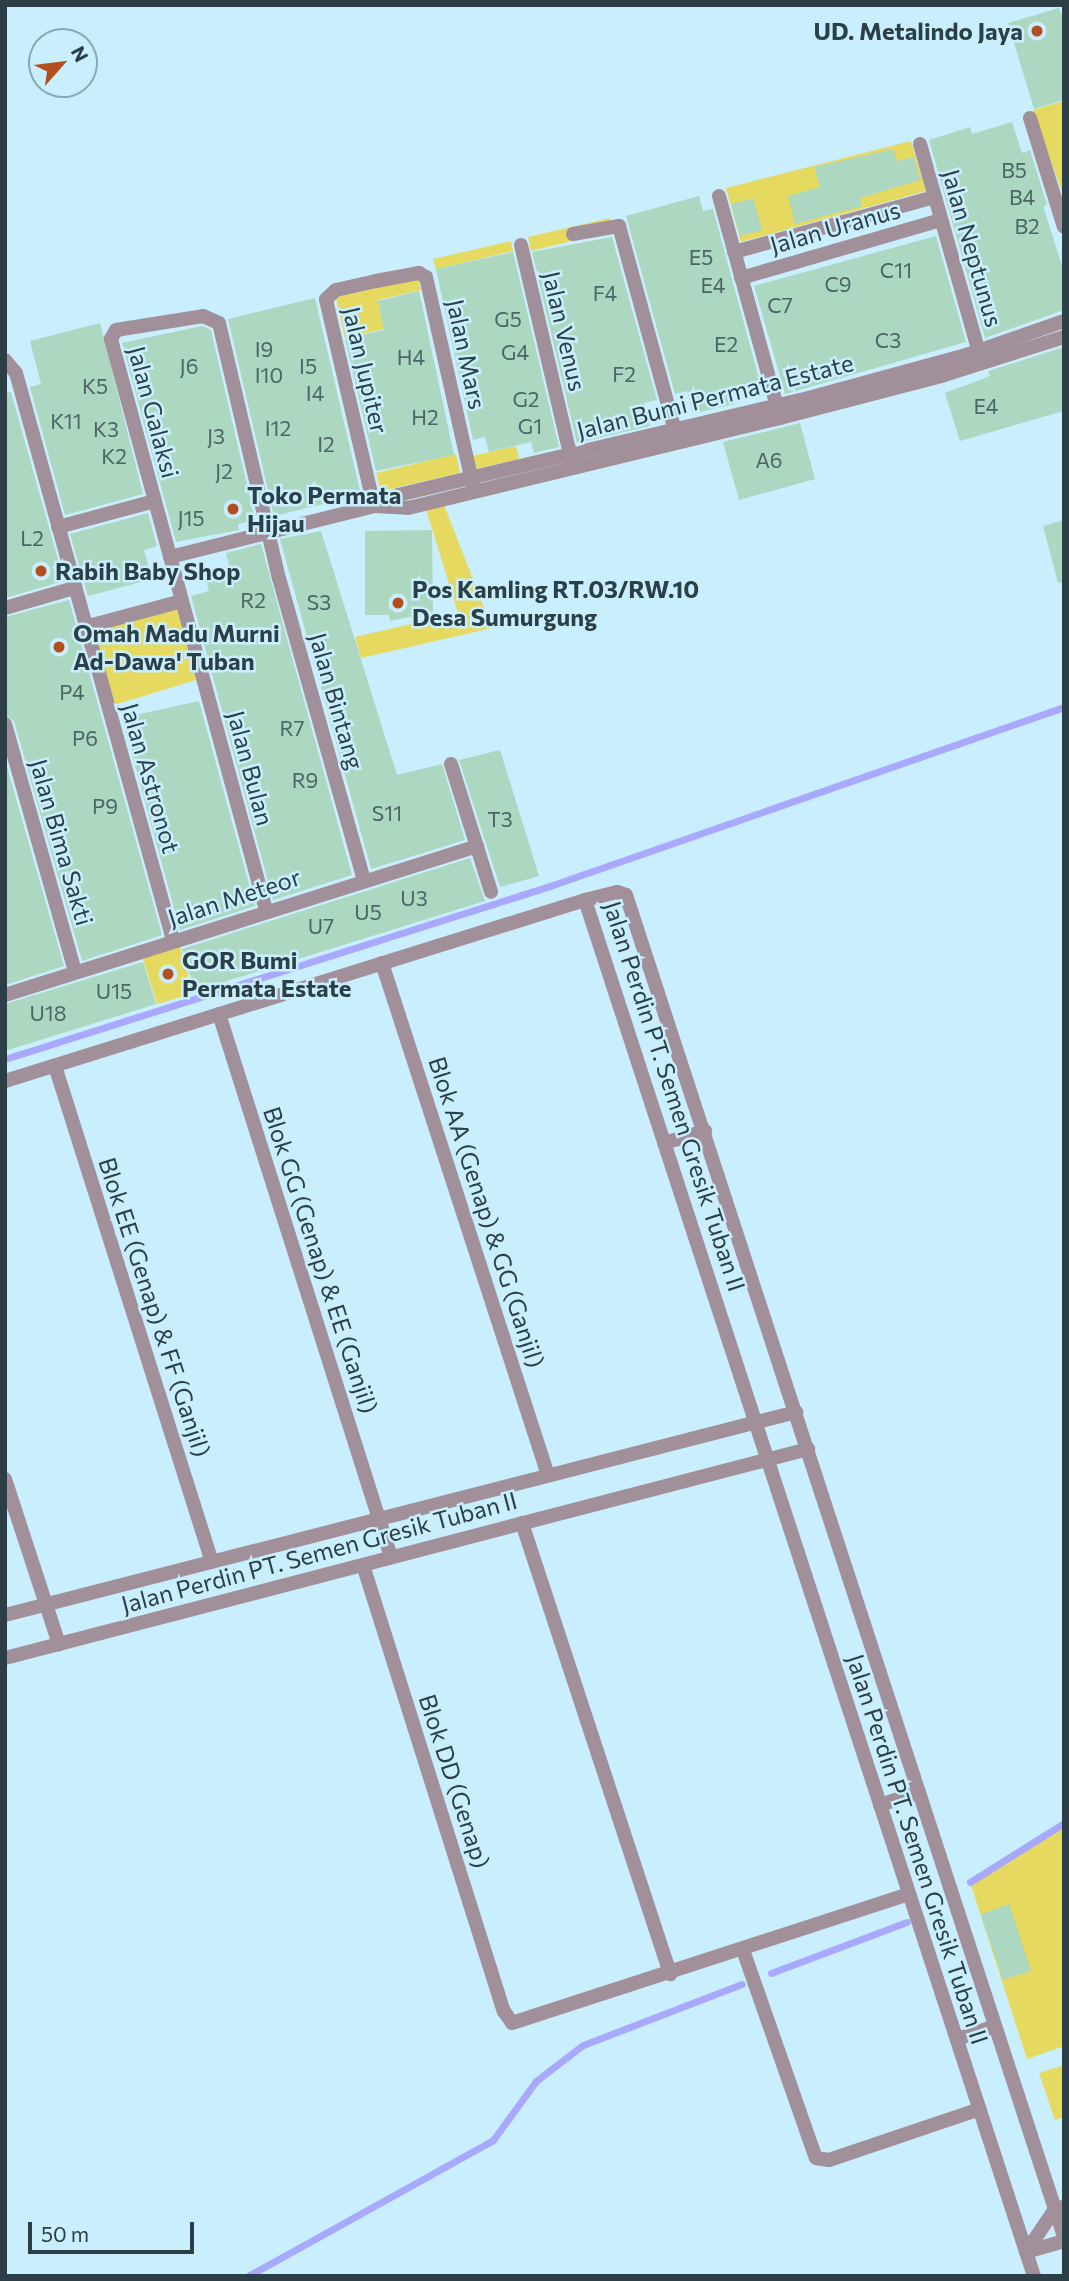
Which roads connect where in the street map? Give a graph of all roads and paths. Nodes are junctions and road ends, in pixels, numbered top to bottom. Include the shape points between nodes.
1 (1030, 118) dead end
2 (920, 144) dead end
3 (719, 196) dead end
4 (935, 197) junction
5 (941, 220) junction
6 (1064, 226) edge
7 (573, 234) dead end
8 (521, 245) dead end
9 (734, 252) junction
10 (741, 278) junction
11 (376, 281) joint
12 (1064, 321) edge
13 (1064, 337) edge
14 (980, 358) junction
15 (5, 360) edge
16 (778, 412) junction
17 (676, 437) junction
18 (572, 461) junction
19 (473, 485) junction
20 (155, 501) junction
21 (374, 506) junction
22 (58, 527) junction
23 (271, 532) junction
24 (170, 557) junction
25 (74, 588) junction
26 (182, 601) junction
27 (5, 608) edge
28 (85, 627) junction
29 (5, 724) edge
30 (452, 764) dead end
31 (477, 846) junction
32 (364, 881) junction
33 (491, 892) dead end
34 (584, 900) junction
35 (266, 911) junction
36 (173, 940) junction
37 (382, 963) junction
38 (75, 971) junction
39 (5, 995) edge
40 (219, 1014) junction
41 (55, 1066) junction
42 (5, 1081) edge
43 (705, 1131) junction
44 (664, 1143) junction
45 (796, 1412) junction
46 (755, 1422) junction
47 (808, 1449) junction
48 (767, 1459) junction
49 (548, 1475) junction
50 (5, 1479) edge
51 (379, 1519) junction
52 (522, 1523) junction
53 (391, 1557) junction
54 (212, 1562) junction
55 (363, 1565) junction
56 (46, 1604) junction
57 (5, 1615) edge
58 (59, 1644) junction
59 (5, 1658) edge
60 (919, 1792) junction
61 (880, 1805) junction
62 (909, 1894) junction
63 (743, 1950) junction
64 (670, 1974) junction
65 (995, 2026) junction
66 (957, 2039) junction
67 (980, 2109) junction
68 (1059, 2207) edge
69 (1064, 2239) edge
70 (1026, 2252) junction
71 (1034, 2276) edge

1 - 6 street
2 - 4 street, Jalan Neptunus
3 - 9 street, Jalan Uranus
4 - 5 street, Jalan Neptunus
4 - 9 street, Jalan Uranus
5 - 10 street, Jalan Uranus
5 - 14 street, Jalan Neptunus
7 - 17 street via 619,226
8 - 18 street, Jalan Venus
9 - 10 street, Jalan Uranus
10 - 16 street, Jalan Uranus
11 - 19 street, Jalan Mars via 419,273 426,277
11 - 21 street, Jalan Jupiter via 336,290 326,299
12 - 14 street, Jalan Bumi Permata Estate
13 - 14 street, Jalan Bumi Permata Estate
14 - 16 street, Jalan Bumi Permata Estate
15 - 22 street, Jalan Astronot via 16,373
16 - 17 street, Jalan Bumi Permata Estate
17 - 18 street, Jalan Bumi Permata Estate
18 - 19 street, Jalan Bumi Permata Estate
19 - 21 street, Jalan Bumi Permata Estate
20 - 22 street
20 - 23 street, Jalan Galaksi via 111,338 116,330 210,315 218,320
20 - 24 street, Jalan Galaksi
21 - 23 street, Jalan Bumi Permata Estate
22 - 25 street, Jalan Astronot
23 - 24 street, Jalan Bumi Permata Estate
23 - 32 street, Jalan Bintang via 279,578
24 - 26 street, Jalan Bulan
25 - 27 street
25 - 28 street, Jalan Astronot
26 - 28 street
26 - 35 street, Jalan Bulan
28 - 36 street, Jalan Astronot
29 - 38 street, Jalan Bima Sakti
30 - 31 street
31 - 32 street, Jalan Meteor
31 - 33 street
32 - 35 street, Jalan Meteor
34 - 37 street
34 - 43 street, Jalan Perdin PT. Semen Gresik Tuban II via 617,892 629,901
34 - 44 street, Jalan Perdin PT. Semen Gresik Tuban II
35 - 36 street, Jalan Meteor
36 - 38 street, Jalan Meteor
37 - 40 street
37 - 49 street, Blok AA (Genap) & GG (Ganjil)
38 - 39 street, Jalan Meteor
40 - 41 street
40 - 51 street, Blok GG (Genap) & EE (Ganjil)
41 - 42 street
41 - 54 street, Blok EE (Genap) & FF (Ganjil)
43 - 44 street
43 - 45 street, Jalan Perdin PT. Semen Gresik Tuban II
44 - 46 street, Jalan Perdin PT. Semen Gresik Tuban II
45 - 46 street, Jalan Perdin PT. Semen Gresik Tuban II
45 - 47 street, Jalan Perdin PT. Semen Gresik Tuban II
46 - 48 street, Jalan Perdin PT. Semen Gresik Tuban II
46 - 49 street, Jalan Perdin PT. Semen Gresik Tuban II
47 - 48 street, Jalan Perdin PT. Semen Gresik Tuban II
47 - 60 street, Jalan Perdin PT. Semen Gresik Tuban II
48 - 52 street, Jalan Perdin PT. Semen Gresik Tuban II
48 - 61 street, Jalan Perdin PT. Semen Gresik Tuban II
49 - 51 street, Jalan Perdin PT. Semen Gresik Tuban II
50 - 56 street
51 - 53 street, Blok GG (Genap) & EE (Ganjil)
51 - 54 street, Jalan Perdin PT. Semen Gresik Tuban II
52 - 53 street, Jalan Perdin PT. Semen Gresik Tuban II
52 - 64 street
53 - 55 street, Jalan Perdin PT. Semen Gresik Tuban II
54 - 56 street, Jalan Perdin PT. Semen Gresik Tuban II
55 - 58 street, Jalan Perdin PT. Semen Gresik Tuban II
55 - 64 street, Blok DD (Genap) via 510,2022 521,2024
56 - 57 street, Jalan Perdin PT. Semen Gresik Tuban II
56 - 58 street
58 - 59 street, Jalan Perdin PT. Semen Gresik Tuban II
60 - 61 street
60 - 65 street, Jalan Perdin PT. Semen Gresik Tuban II
61 - 62 street, Jalan Perdin PT. Semen Gresik Tuban II
62 - 63 street
62 - 66 street, Jalan Perdin PT. Semen Gresik Tuban II
63 - 64 street
63 - 67 street via 816,2158 832,2159
65 - 66 street
65 - 68 street, Jalan Perdin PT. Semen Gresik Tuban II
66 - 67 street, Jalan Perdin PT. Semen Gresik Tuban II
67 - 70 street, Jalan Perdin PT. Semen Gresik Tuban II
68 - 69 street, Jalan Perdin PT. Semen Gresik Tuban II
68 - 70 street
69 - 70 street
70 - 71 street, Jalan Perdin PT. Semen Gresik Tuban II

